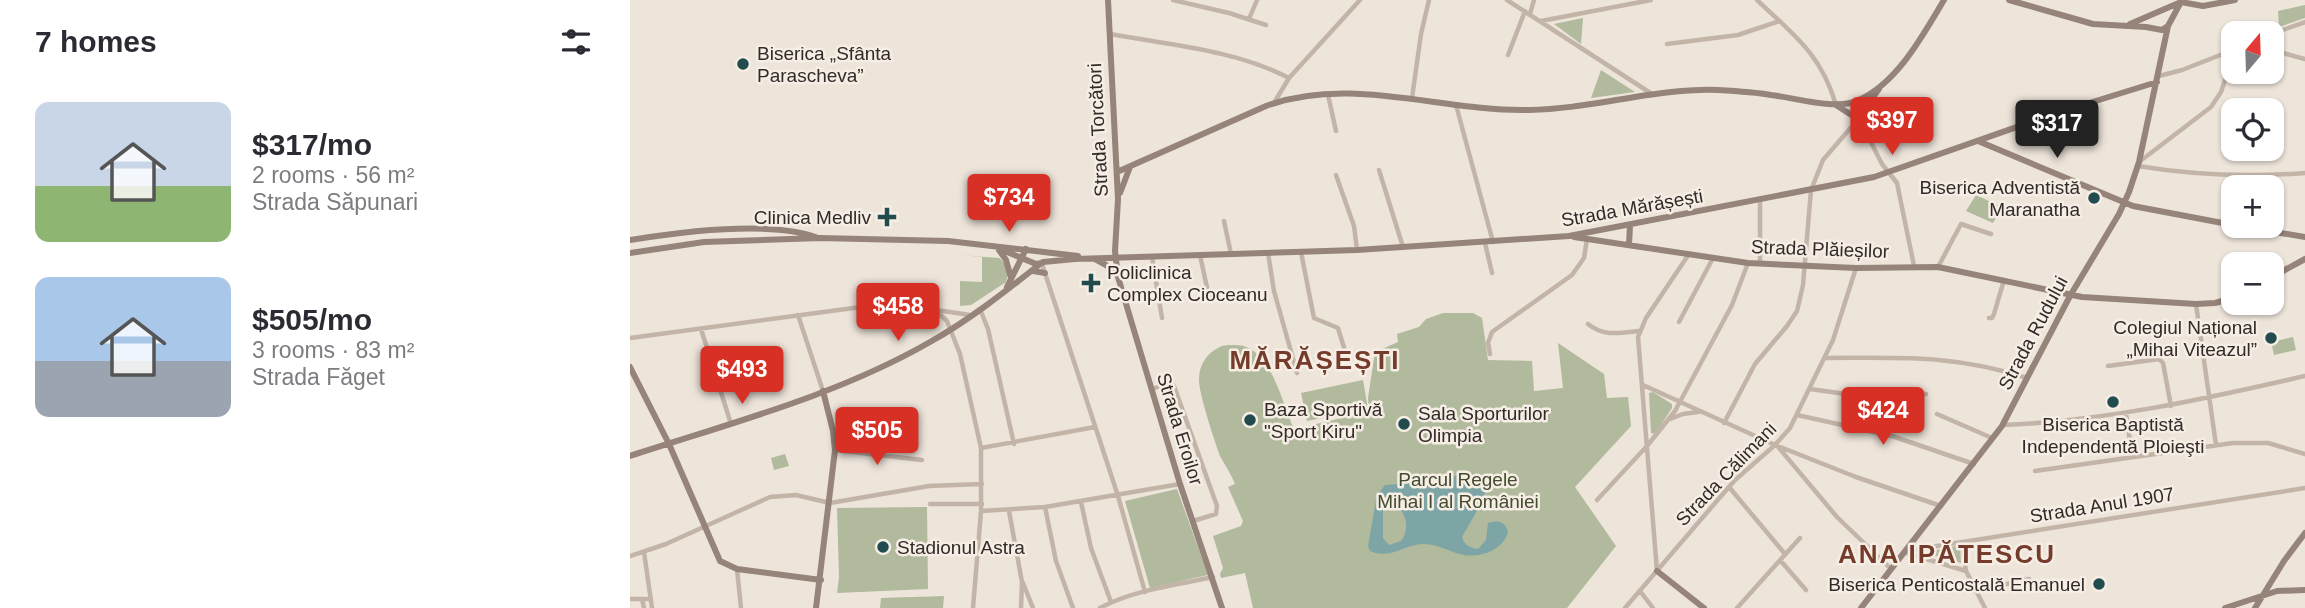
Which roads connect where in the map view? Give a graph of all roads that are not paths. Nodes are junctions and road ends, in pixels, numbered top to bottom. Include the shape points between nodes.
1 (1108, 0) edge
2 (1173, 0) edge
3 (1257, 0) edge
4 (1360, 0) edge
5 (1429, 0) edge
6 (1507, 0) edge
7 (1534, 0) edge
8 (1651, 0) edge
9 (1757, 0) edge
10 (1944, 0) edge
11 (2009, 0) edge
12 (2235, 0) edge
13 (2182, 1) edge
14 (1527, 13) junction
15 (2156, 13) junction
16 (1248, 19) junction
17 (1541, 21) junction
18 (1780, 21) junction
19 (2305, 22) edge
20 (1266, 25) dead end
21 (2169, 25) junction
22 (2125, 26) junction
23 (2157, 29) junction
24 (2284, 30) edge
25 (1109, 34) junction
26 (2165, 40) junction
27 (1667, 44) dead end
28 (2284, 53) edge
29 (1508, 55) dead end
30 (2221, 55) edge
31 (2305, 59) edge
32 (1289, 78) junction
33 (2158, 79) junction
34 (1884, 82) junction
35 (2224, 84) edge
36 (1652, 94) junction
37 (1328, 95) junction
38 (1412, 98) junction
39 (1274, 103) junction
40 (1854, 103) junction
41 (1456, 104) junction
42 (1836, 105) junction
43 (1857, 115) junction
44 (1336, 131) dead end
45 (1978, 141) junction
46 (2138, 164) junction
47 (1130, 166) junction
48 (1379, 170) dead end
49 (1116, 172) junction
50 (1888, 172) junction
51 (2305, 173) edge
52 (1336, 175) dead end
53 (1811, 190) junction
54 (1118, 199) junction
55 (1760, 201) junction
56 (2125, 203) junction
57 (1224, 221) dead end
58 (2221, 223) edge
59 (1630, 225) junction
60 (1992, 234) dead end
61 (2284, 234) edge
62 (1569, 236) junction
63 (2305, 237) edge
64 (820, 238) junction
65 (1587, 239) junction
66 (630, 240) edge
67 (1489, 243) junction
68 (1629, 245) junction
69 (990, 246) junction
70 (1403, 248) junction
71 (998, 249) junction
72 (1026, 249) junction
73 (1357, 250) junction
74 (1038, 251) junction
75 (1301, 252) junction
76 (630, 253) edge
77 (1268, 253) junction
78 (1231, 254) junction
79 (1689, 254) junction
80 (1200, 255) junction
81 (1152, 257) junction
82 (1021, 258) junction
83 (1093, 258) junction
84 (1115, 258) junction
85 (1713, 258) junction
86 (2305, 259) edge
87 (1040, 263) junction
88 (1748, 263) junction
89 (1760, 264) junction
90 (1805, 267) junction
91 (1914, 267) junction
92 (1938, 267) junction
93 (1856, 268) junction
94 (2284, 270) edge
95 (1031, 271) junction
96 (1492, 272) dead end
97 (1045, 273) junction
98 (1118, 277) junction
99 (1011, 278) junction
100 (2004, 281) junction
101 (1006, 288) junction
102 (2070, 296) junction
103 (1209, 297) dead end
104 (2221, 301) edge
105 (2196, 304) junction
106 (980, 308) junction
107 (930, 309) junction
108 (799, 315) junction
109 (970, 315) junction
110 (1161, 318) dead end
111 (1989, 318) dead end
112 (1679, 322) dead end
113 (1588, 324) dead end
114 (701, 329) junction
115 (950, 329) junction
116 (1639, 331) junction
117 (630, 338) edge
118 (1490, 354) dead end
119 (1825, 358) junction
120 (1349, 364) dead end
121 (2108, 366) dead end
122 (630, 367) edge
123 (1297, 373) dead end
124 (2305, 376) edge
125 (2027, 379) junction
126 (1643, 384) junction
127 (1151, 389) junction
128 (1810, 389) junction
129 (823, 391) junction
130 (1926, 394) dead end
131 (2208, 399) junction
132 (1680, 403) junction
133 (2171, 406) junction
134 (1699, 412) junction
135 (2126, 413) junction
136 (1937, 414) dead end
137 (1797, 415) junction
138 (1669, 420) junction
139 (1724, 423) junction
140 (731, 424) junction
141 (2002, 426) junction
142 (1095, 427) junction
143 (1993, 439) junction
144 (1014, 443) junction
145 (669, 444) junction
146 (1776, 445) junction
147 (2216, 445) junction
148 (1647, 446) junction
149 (981, 448) junction
150 (835, 450) junction
151 (2305, 454) edge
152 (630, 456) edge
153 (2132, 456) junction
154 (922, 460) dead end
155 (1975, 464) junction
156 (2035, 471) dead end
157 (982, 484) junction
158 (1180, 484) junction
159 (1729, 487) junction
160 (2305, 488) edge
161 (1118, 496) junction
162 (1597, 500) dead end
163 (1081, 502) junction
164 (830, 503) junction
165 (930, 504) dead end
166 (982, 504) junction
167 (1941, 506) junction
168 (1045, 508) junction
169 (981, 511) junction
170 (1009, 511) junction
171 (1193, 521) junction
172 (703, 526) junction
173 (2305, 533) edge
174 (1800, 538) dead end
175 (1962, 543) junction
176 (644, 552) junction
177 (1904, 552) junction
178 (1785, 554) junction
179 (630, 556) edge
180 (1780, 560) junction
181 (737, 569) junction
182 (1891, 569) junction
183 (1657, 571) junction
184 (1966, 571) junction
185 (2277, 572) junction
186 (1213, 577) junction
187 (2029, 579) dead end
188 (821, 580) junction
189 (1022, 582) junction
190 (1806, 590) dead end
191 (2286, 590) junction
192 (2305, 590) edge
193 (1640, 591) junction
194 (1975, 591) junction
195 (1146, 592) junction
196 (2263, 596) junction
197 (651, 598) junction
198 (630, 599) edge
199 (642, 600) junction
200 (1111, 602) junction
201 (1103, 607) edge
202 (644, 608) edge
203 (652, 608) edge
204 (741, 608) edge
205 (816, 608) edge
206 (973, 608) edge
207 (1021, 608) edge
208 (1033, 608) edge
209 (1073, 608) edge
210 (1222, 608) edge
211 (1625, 608) edge
212 (1653, 608) edge
213 (1704, 608) edge
214 (1737, 608) edge
215 (1861, 608) edge
216 (1985, 608) edge
217 (2225, 608) edge
218 (2255, 608) edge

1 - 25 main road, Strada Torcători
2 - 16 street
3 - 16 street
4 - 32 street
5 - 38 street
6 - 14 street
7 - 14 street
8 - 17 street
9 - 18 street
10 - 34 main road via 1911,52
11 - 22 main road via 2087,22
12 - 13 main road via 2203,6
13 - 15 main road
13 - 21 main road, Strada Rudului
14 - 17 street
14 - 29 street
15 - 21 main road via 2168,15
15 - 22 main road
15 - 23 main road via 2152,22
16 - 20 street
17 - 36 street
18 - 27 street via 1738,35
18 - 42 street via 1817,60
19 - 24 street
21 - 23 main road
21 - 26 main road, Strada Rudului
22 - 23 main road
23 - 26 main road
25 - 32 street via 1218,54
25 - 49 main road, Strada Torcători
26 - 33 main road, Strada Rudului
28 - 31 street
30 - 33 street, Strada Mărășești
32 - 39 street
33 - 45 main road, Strada Mărășești
33 - 46 main road, Strada Rudului
34 - 40 main road
34 - 43 main road
35 - 46 street via 2211,107
36 - 41 main road via 1530,110
36 - 42 main road via 1720,90
37 - 38 main road
37 - 39 main road
37 - 44 street
38 - 41 main road
39 - 47 main road
40 - 42 main road
40 - 43 main road
40 - 43 main road via 1863,105
41 - 67 street
42 - 43 main road
43 - 50 street
43 - 53 street via 1823,160
45 - 50 main road, Strada Mărășești
45 - 56 main road
46 - 51 street via 2233,174
46 - 56 main road, Strada Rudului
47 - 49 main road
47 - 54 main road
48 - 70 street
49 - 54 main road, Strada Torcători
50 - 53 main road, Strada Mărășești
50 - 91 street via 1897,183
52 - 73 street via 1354,226
53 - 55 main road, Strada Mărășești
53 - 90 street
54 - 84 main road, Strada Torcători
55 - 59 main road, Strada Mărășești
55 - 89 street
56 - 58 main road
56 - 102 main road, Strada Rudului
57 - 78 street
59 - 62 main road, Strada Mărășești
59 - 68 main road
60 - 92 street via 1961,224
61 - 63 main road
62 - 65 main road, Strada Plăieșilor
62 - 67 main road, Strada Mărășești
64 - 66 main road, Strada Mărășești via 788,230 704,230
64 - 69 main road, Strada Mărășești
64 - 76 main road, Strada Mărășești via 704,242
65 - 68 main road, Strada Plăieșilor
65 - 118 street via 1584,258 1572,275 1492,332
67 - 70 main road, Strada Mărășești
67 - 96 street
68 - 79 main road, Strada Plăieșilor
69 - 71 main road, Strada Mărășești
69 - 72 main road, Strada Mărășești
70 - 73 main road, Strada Mărășești
71 - 82 main road, Strada Mărășești
71 - 99 main road
72 - 74 main road, Strada Mărășești
72 - 82 main road
73 - 75 main road, Strada Mărășești
74 - 83 main road, Strada Mărășești
74 - 87 main road via 1045,256
74 - 87 main road via 1030,256
75 - 77 main road, Strada Mărășești
75 - 120 street via 1314,318 1338,328
77 - 78 main road, Strada Mărășești
77 - 123 street
78 - 80 main road, Strada Mărășești
79 - 85 main road, Strada Plăieșilor
79 - 116 street
80 - 81 main road, Strada Mărășești
80 - 103 street
81 - 84 main road, Strada Mărășești
81 - 110 street
82 - 87 main road, Strada Mărășești
82 - 99 main road
83 - 84 main road, Strada Mărășești
83 - 87 main road, Strada Mărășești
83 - 98 main road
84 - 98 main road, Strada Eroilor
85 - 88 main road, Strada Plăieșilor
85 - 112 street
86 - 94 main road
87 - 95 main road
87 - 97 street
88 - 89 main road, Strada Plăieșilor
88 - 132 street via 1732,305
89 - 90 main road, Strada Plăieșilor
90 - 93 main road, Strada Plăieșilor
90 - 139 street via 1797,311 1755,364
91 - 92 main road, Strada Plăieșilor
91 - 93 main road, Strada Plăieșilor
92 - 100 main road, Strada Plăieșilor
93 - 119 street, Strada Călimani
95 - 97 main road
95 - 101 main road
97 - 142 street
98 - 127 main road, Strada Eroilor
99 - 101 main road
100 - 102 main road, Strada Plăieșilor
100 - 111 street
101 - 106 main road
102 - 105 main road, Strada Plăieșilor
102 - 125 main road, Strada Rudului
104 - 105 main road, Strada Plăieșilor
105 - 131 street
106 - 109 main road
106 - 144 street
107 - 108 street via 861,307
107 - 109 street
107 - 115 street via 944,317
108 - 114 street
108 - 129 street
109 - 115 main road
113 - 116 street via 1607,334
114 - 117 street
114 - 140 street
115 - 129 main road via 903,356
115 - 149 street via 962,360
116 - 126 street
119 - 125 street via 1943,359
119 - 128 street, Strada Călimani
121 - 133 street via 2159,359
122 - 145 main road
124 - 131 street
125 - 141 main road, Strada Rudului
126 - 132 street
126 - 148 street
127 - 158 main road, Strada Eroilor
127 - 171 street via 1174,386 1217,506 1216,514
128 - 130 street
128 - 137 street, Strada Călimani
129 - 140 main road
129 - 150 main road
131 - 133 street
131 - 147 street
132 - 134 street
132 - 138 street
133 - 135 street
134 - 138 street
134 - 139 street
135 - 141 street
135 - 153 street
136 - 143 street
137 - 146 street, Strada Călimani
137 - 155 street via 1892,436
138 - 148 street
139 - 146 street
140 - 145 main road
141 - 143 main road, Strada Rudului
142 - 144 street
142 - 161 street
143 - 155 main road, Strada Rudului
144 - 149 street
145 - 152 main road
145 - 172 main road
146 - 159 street, Strada Călimani
146 - 167 street
146 - 182 street via 1838,517
147 - 151 street via 2268,443
147 - 153 street
148 - 162 street
148 - 183 street
149 - 157 street
150 - 154 street
150 - 164 main road
153 - 156 street
155 - 167 main road, Strada Rudului
157 - 164 street via 929,486
157 - 166 street
158 - 161 street
158 - 171 main road, Strada Eroilor
159 - 178 street
159 - 183 street, Strada Călimani
160 - 175 street, Strada Anul 1907
161 - 163 street
161 - 195 street
163 - 168 street
163 - 200 street via 1091,548
164 - 172 street via 796,495 770,497
164 - 188 main road
165 - 166 street
166 - 169 street
167 - 177 main road, Strada Rudului
168 - 170 street
168 - 209 street via 1056,561
169 - 170 street
169 - 206 street
170 - 189 street
171 - 186 main road, Strada Eroilor
172 - 176 street
172 - 181 main road via 720,561
173 - 185 main road
174 - 178 street
175 - 177 street, Strada Anul 1907
175 - 184 street
176 - 179 street
176 - 197 street
177 - 182 main road, Strada Rudului
177 - 184 street
178 - 180 street
180 - 190 street
180 - 214 street
181 - 188 main road
181 - 204 street
182 - 215 main road, Strada Rudului
183 - 193 street, Strada Călimani
183 - 213 main road
184 - 194 street
185 - 191 main road via 2277,583
185 - 196 main road
186 - 195 street
186 - 210 main road, Strada Eroilor
187 - 194 street
188 - 205 main road
189 - 207 street
189 - 208 street
191 - 192 main road
191 - 196 main road
193 - 211 street, Strada Călimani
193 - 212 street
194 - 216 street
195 - 200 street
196 - 217 main road
196 - 218 main road
197 - 199 street
197 - 203 street
198 - 199 street
199 - 202 street
200 - 201 street

